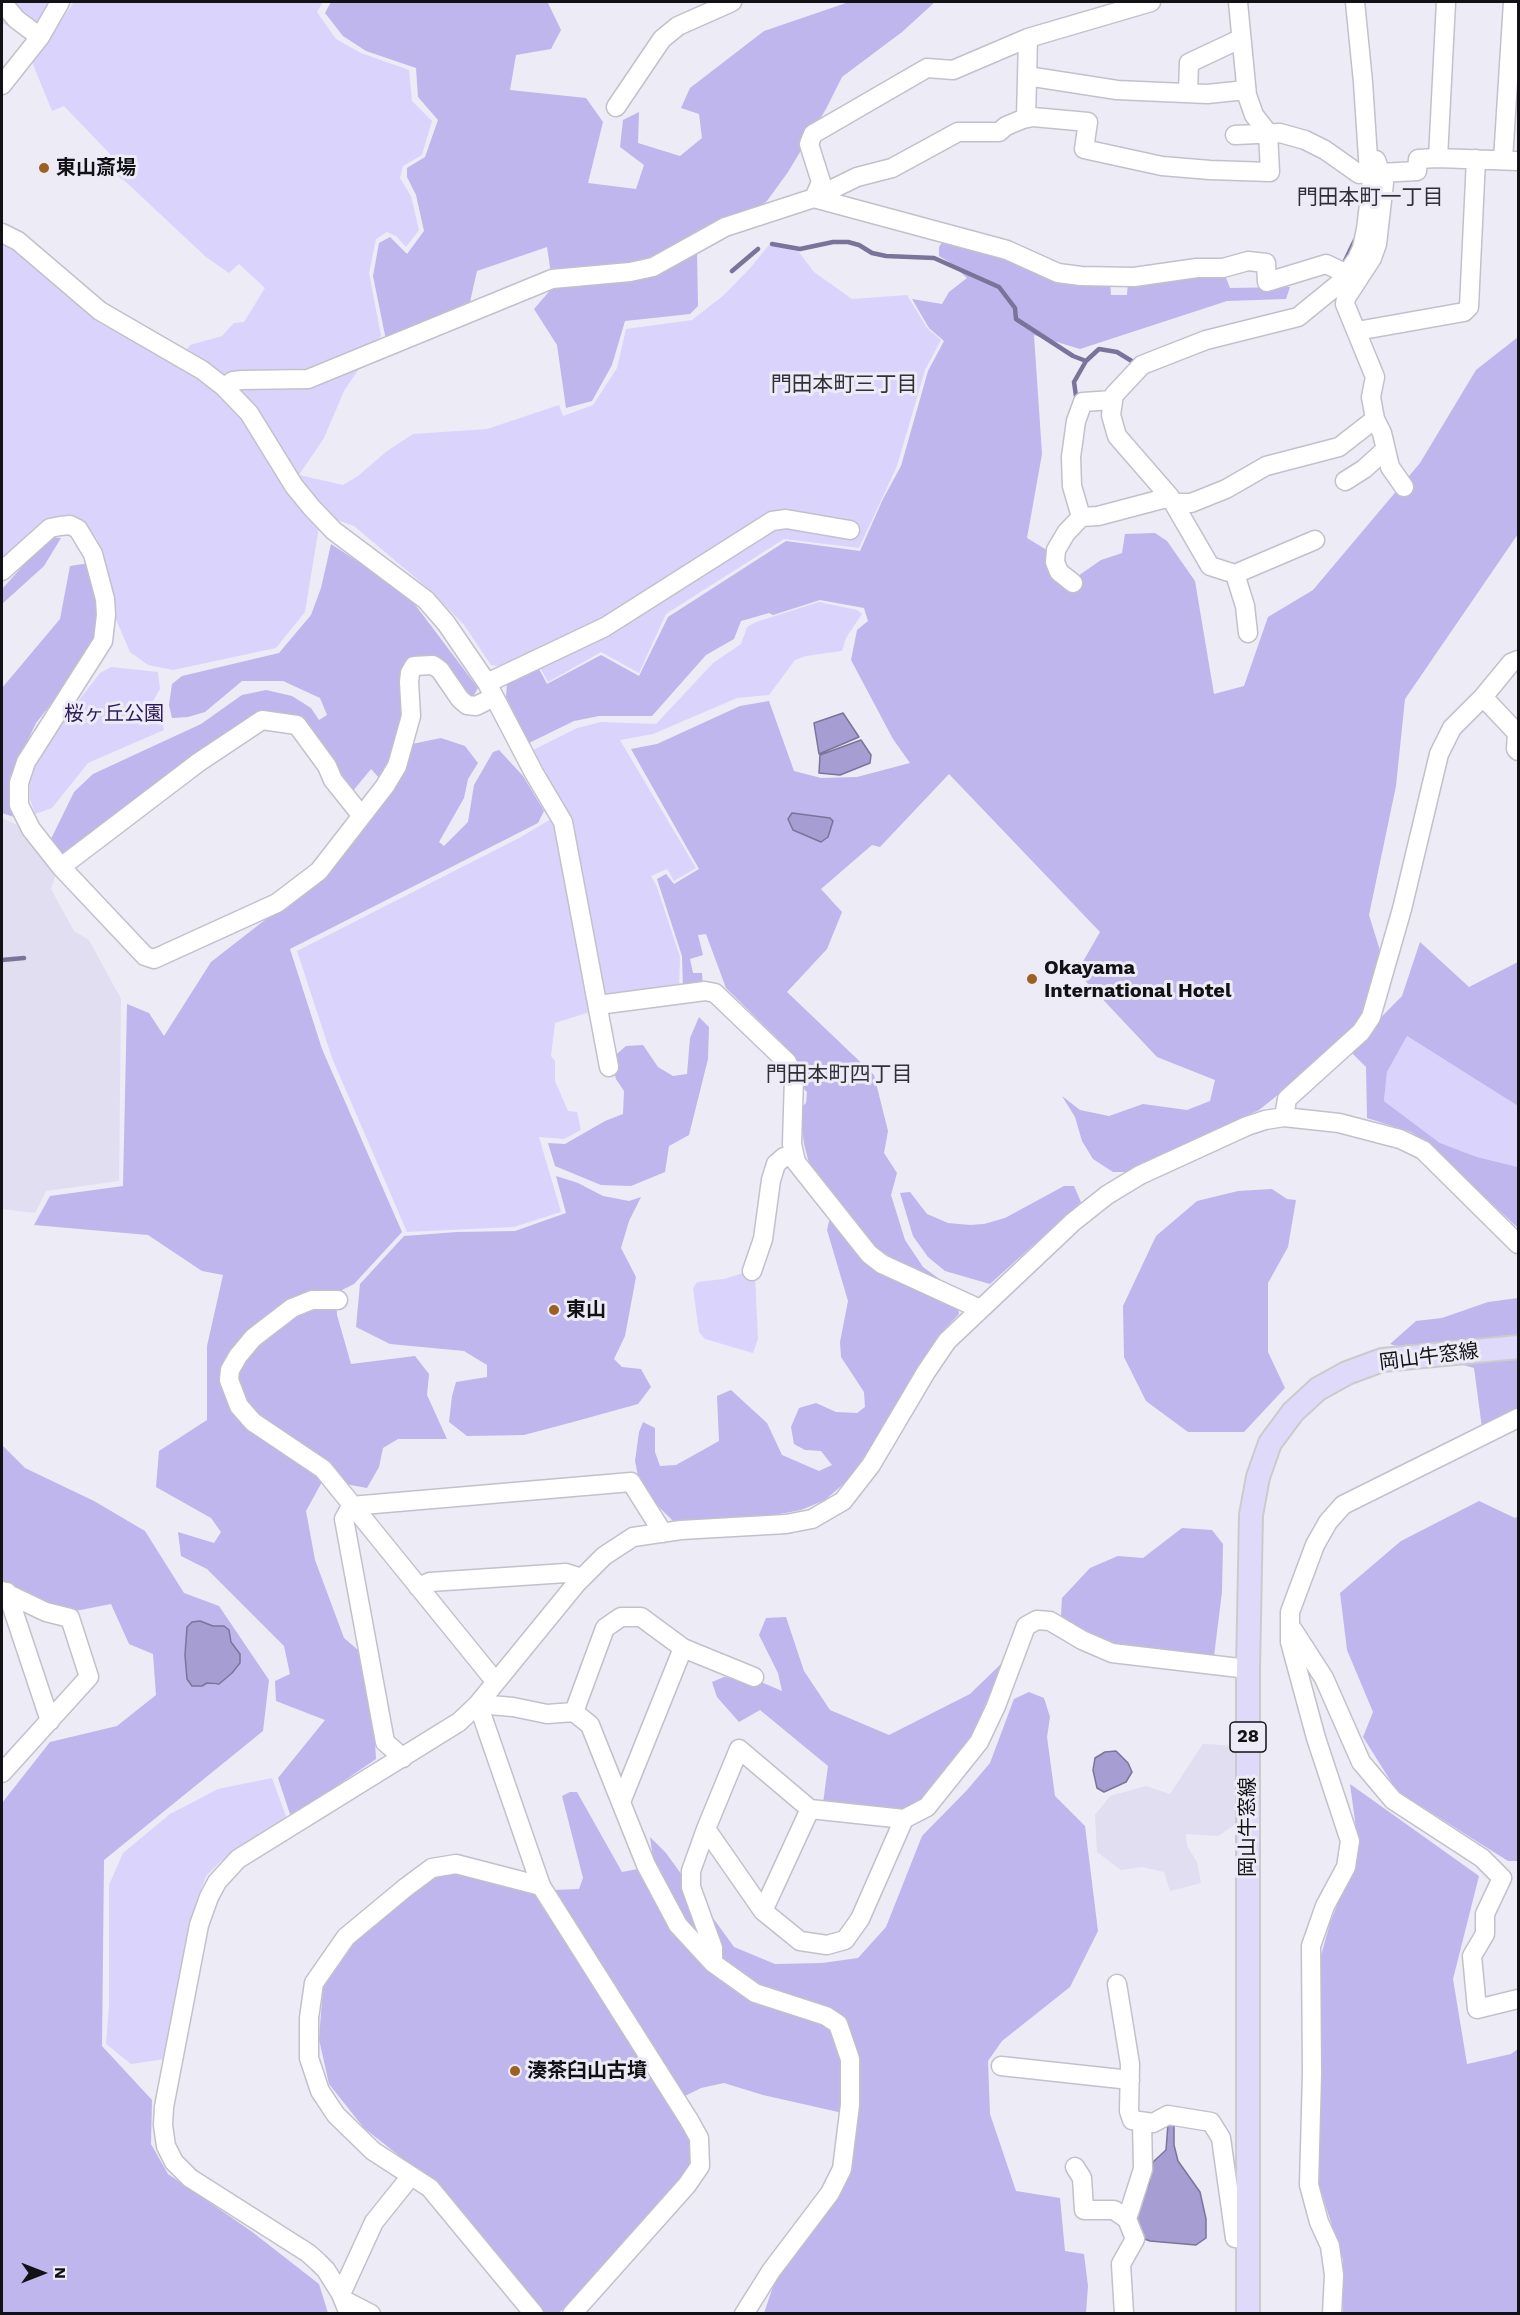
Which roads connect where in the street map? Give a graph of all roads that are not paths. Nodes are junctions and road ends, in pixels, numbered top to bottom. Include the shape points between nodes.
1 (2, 2) edge
2 (60, 2) edge
3 (732, 2) edge
4 (1151, 2) edge
5 (1238, 2) edge
6 (1355, 2) edge
7 (1446, 2) edge
8 (1513, 2) edge
9 (40, 37) junction
10 (1029, 38) junction
11 (1240, 39) junction
12 (1027, 76) junction
13 (2, 85) edge
14 (1246, 90) junction
15 (1188, 93) junction
16 (616, 107) dead end
17 (1026, 118) junction
18 (1268, 133) junction
19 (1235, 135) dead end
20 (1438, 158) junction
21 (1476, 159) junction
22 (1511, 160) edge
23 (1369, 174) junction
24 (814, 198) junction
25 (2, 233) edge
26 (1342, 272) junction
27 (1357, 331) junction
28 (224, 387) junction
29 (1109, 400) junction
30 (1375, 419) junction
31 (1385, 450) junction
32 (1345, 481) dead end
33 (1404, 487) dead end
34 (1172, 500) junction
35 (1081, 517) junction
36 (850, 530) dead end
37 (1315, 540) dead end
38 (2, 571) edge
39 (1235, 574) junction
40 (1073, 583) dead end
41 (1248, 633) dead end
42 (1518, 660) edge
43 (491, 690) junction
44 (1483, 697) junction
45 (1518, 751) edge
46 (361, 815) junction
47 (61, 867) junction
48 (598, 1005) junction
49 (609, 1067) dead end
50 (1284, 1117) junction
51 (794, 1154) junction
52 (1518, 1244) edge
53 (752, 1270) dead end
54 (338, 1300) dead end
55 (980, 1309) junction
56 (1518, 1347) edge
57 (1518, 1418) edge
58 (351, 1506) junction
59 (663, 1533) junction
60 (582, 1578) junction
61 (418, 1587) junction
62 (4, 1591) edge
63 (1290, 1626) junction
64 (683, 1648) junction
65 (1248, 1669) junction
66 (754, 1677) dead end
67 (495, 1681) junction
68 (478, 1704) junction
69 (574, 1712) junction
70 (50, 1721) junction
71 (403, 1758) junction
72 (2, 1773) edge
73 (621, 1802) junction
74 (810, 1809) junction
75 (904, 1819) junction
76 (706, 1829) junction
77 (541, 1886) junction
78 (763, 1911) junction
79 (713, 1963) junction
80 (1117, 1984) dead end
81 (1518, 1999) edge
82 (1001, 2066) dead end
83 (1130, 2080) junction
84 (1142, 2121) junction
85 (1075, 2167) dead end
86 (411, 2176) junction
87 (1127, 2219) junction
88 (1248, 2239) junction
89 (771, 2271) junction
90 (345, 2303) edge
91 (371, 2313) edge
92 (534, 2313) edge
93 (572, 2313) edge
94 (744, 2313) edge
95 (757, 2313) edge
96 (1124, 2313) edge
97 (1248, 2313) edge
98 (1332, 2313) edge

1 - 9 street via 16,19
2 - 9 street
3 - 16 street via 678,26 662,39
4 - 10 street
5 - 11 street
6 - 23 street via 1368,142 1373,150
7 - 20 street
8 - 22 street
9 - 13 street
10 - 12 street
10 - 24 street via 953,70 927,69 813,134 809,144 821,182
11 - 14 street
11 - 15 street via 1189,63
12 - 15 street via 1117,90
12 - 17 street
14 - 15 street
14 - 18 street via 1254,115
17 - 18 street via 1088,122 1084,149 1162,166 1210,170 1270,172
17 - 24 street via 999,132 958,132 892,168 857,177
18 - 19 street
18 - 23 street via 1305,141 1359,174
20 - 21 street
20 - 23 street via 1418,159 1417,171
21 - 22 street
21 - 27 street via 1469,307 1464,312
23 - 26 street via 1372,180 1362,248
23 - 27 street via 1384,183 1377,244 1346,298
24 - 26 street via 1007,250 1058,273 1134,277 1223,268 1248,261 1266,262 1267,282 1326,264
24 - 28 street via 725,227 653,267 552,279 308,379 242,380
25 - 28 street via 18,241 100,311
26 - 29 street via 1324,298 1298,317 1206,340 1142,366
27 - 30 street via 1375,377 1371,397
28 - 43 street via 249,413 312,508 334,531 426,600
29 - 34 street via 1117,436
29 - 35 street via 1083,402 1076,421 1072,486
30 - 31 street
30 - 34 street via 1339,447 1266,466 1226,489 1191,502
31 - 32 street
31 - 33 street via 1390,468
34 - 35 street
34 - 39 street via 1210,566
35 - 40 street via 1066,533 1055,556 1059,572
36 - 43 street via 786,519 772,521 605,627
37 - 39 street
38 - 47 street via 50,528 70,525 78,529 93,554 105,599 103,641 26,762 19,783 19,805 24,818
39 - 41 street
42 - 44 street via 1511,663
43 - 46 street via 476,706 467,705 440,670 433,665 414,666 409,682 411,716 397,766
43 - 48 street via 563,822
44 - 45 street via 1517,733
44 - 50 street via 1452,729 1439,754 1371,1017 1361,1032 1287,1098
46 - 47 street via 319,871 277,903 154,959 145,956
46 - 47 street via 297,725 262,720
48 - 49 street
48 - 51 street via 705,991 715,993 787,1062 794,1077
50 - 52 street via 1339,1123 1400,1139 1423,1150
50 - 55 street via 1247,1126 1140,1175 1107,1195
51 - 53 street via 776,1164 763,1239
51 - 55 street via 796,1162 868,1254
54 - 58 street via 312,1300 292,1308 253,1338 230,1370 229,1380 240,1406 253,1422 323,1469
55 - 59 street via 947,1341 871,1465 855,1488 832,1508 812,1519 786,1524
56 - 65 main road, 岡山牛窓線 / 28 via 1382,1360 1318,1389 1293,1412 1270,1443 1251,1515
57 - 63 street via 1343,1506 1315,1545 1290,1612
58 - 59 street via 631,1482
58 - 61 street
58 - 71 street via 344,1519 385,1742
59 - 60 street via 633,1537 604,1556
60 - 61 street via 566,1573 430,1582
60 - 67 street
61 - 67 street
62 - 70 street
62 - 70 street via 46,1612 70,1618 89,1677
63 - 81 street via 1324,1678 1361,1762 1393,1800 1482,1858 1502,1878 1485,1914 1485,1934 1472,1956 1477,2009
63 - 98 street via 1290,1642 1316,1738 1350,1841 1346,1867 1325,1906 1311,1946 1309,2185 1330,2246 1334,2275
64 - 66 street
64 - 69 street via 641,1617 621,1617 604,1628
64 - 73 street
65 - 75 street via 1112,1653 1050,1621 1037,1620 1026,1626 979,1742 927,1807
65 - 88 main road, 岡山牛窓線 / 28
67 - 68 street
68 - 69 street via 547,1714
68 - 71 street via 459,1722
68 - 77 street
69 - 73 street via 590,1725
70 - 72 street
71 - 90 street via 238,1859 217,1882 199,1925 164,2107 164,2137 174,2162 190,2178 308,2253 326,2270
73 - 79 street via 645,1865 678,1925
74 - 75 street
74 - 76 street via 739,1749
74 - 78 street
75 - 78 street via 860,1919 845,1940 827,1945 800,1941
76 - 78 street
76 - 79 street via 692,1871 692,1887 713,1948
77 - 86 street via 456,1864 432,1869 346,1937 314,1983 309,2058 320,2091 336,2115 373,2151
77 - 93 street via 699,2138 700,2166 687,2185
79 - 89 street via 755,1993 826,2016 838,2024 850,2059 849,2116 842,2169 830,2193
80 - 83 street
82 - 83 street
83 - 84 street via 1129,2111 1132,2120
84 - 87 street via 1143,2169
84 - 88 street via 1153,2123 1168,2115 1211,2122 1221,2138 1235,2238
85 - 87 street via 1082,2178 1084,2210 1114,2210
86 - 90 street via 374,2222
86 - 92 street via 430,2188
87 - 96 street via 1135,2239 1121,2264
88 - 97 main road, 岡山牛窓線 / 28
89 - 94 street
89 - 95 street
90 - 91 street

